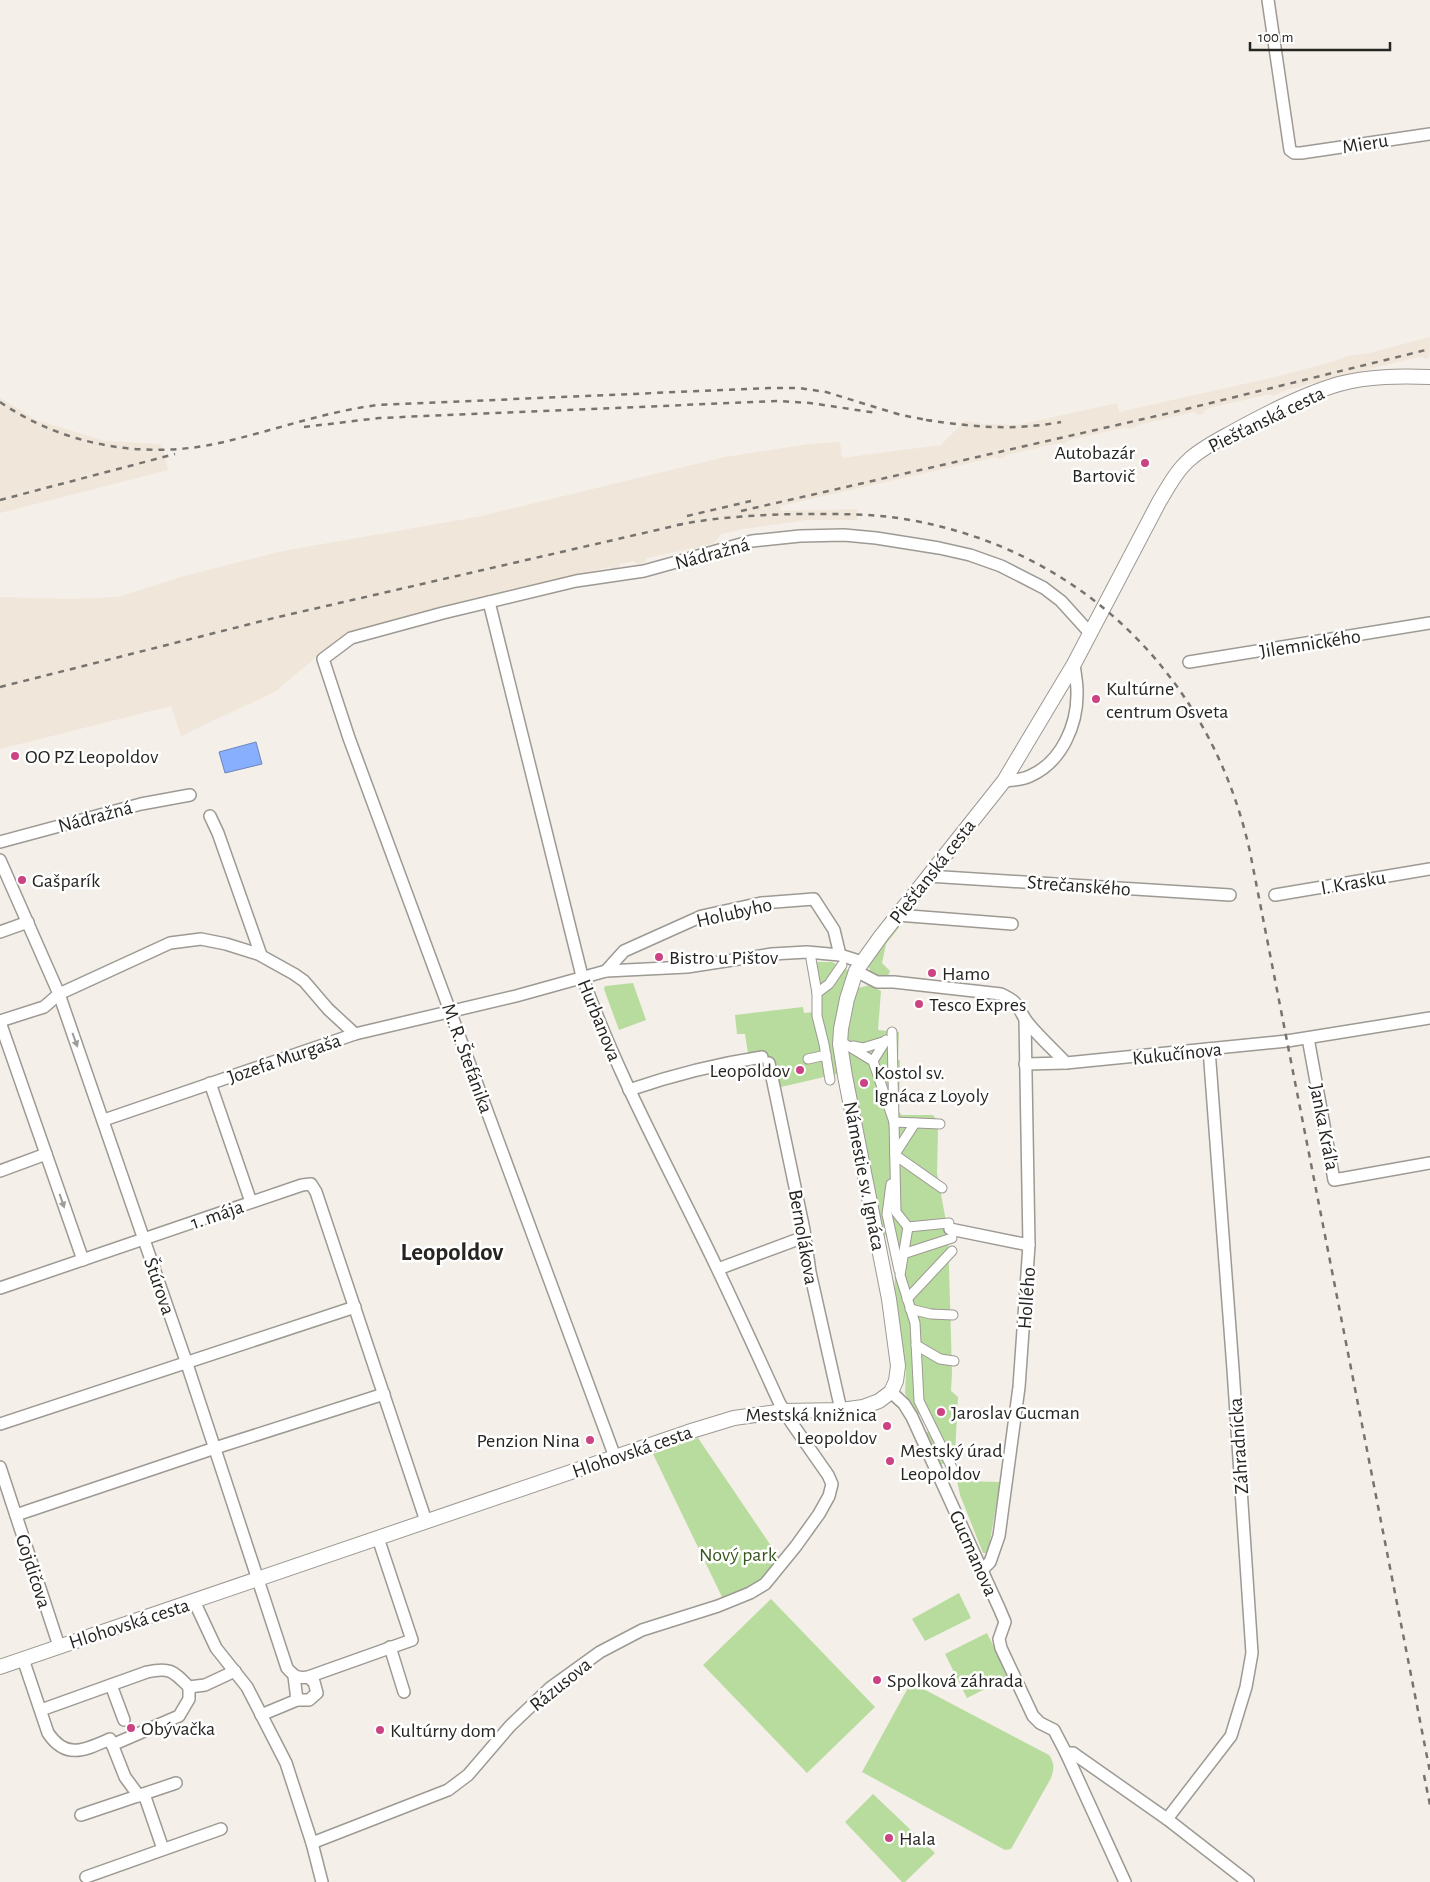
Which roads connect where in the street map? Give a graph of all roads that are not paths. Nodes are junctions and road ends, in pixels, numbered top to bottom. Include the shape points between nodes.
1 (1268, 0) edge
2 (1430, 134) edge
3 (1430, 378) edge
4 (489, 602) junction
5 (1430, 624) edge
6 (1090, 633) junction
7 (323, 659) joint
8 (1190, 662) dead end
9 (1074, 664) junction
10 (1004, 781) junction
11 (190, 795) dead end
12 (210, 816) dead end
13 (0, 842) edge
14 (0, 860) edge
15 (1430, 869) edge
16 (2, 875) edge
17 (928, 876) junction
18 (1230, 895) dead end
19 (1275, 895) dead end
20 (897, 915) junction
21 (28, 922) junction
22 (1012, 924) dead end
23 (0, 932) edge
24 (261, 955) junction
25 (812, 959) dead end
26 (841, 960) junction
27 (859, 967) junction
28 (606, 971) junction
29 (582, 976) junction
30 (817, 993) junction
31 (59, 994) junction
32 (450, 1012) junction
33 (1025, 1018) junction
34 (1430, 1018) edge
35 (0, 1022) edge
36 (355, 1034) junction
37 (1308, 1038) junction
38 (886, 1041) junction
39 (824, 1044) junction
40 (836, 1044) dead end
41 (1209, 1049) junction
42 (826, 1055) junction
43 (808, 1059) dead end
44 (873, 1061) junction
45 (1025, 1064) junction
46 (1066, 1064) junction
47 (830, 1080) dead end
48 (210, 1082) junction
49 (629, 1090) junction
50 (104, 1120) junction
51 (894, 1122) junction
52 (914, 1123) junction
53 (940, 1124) dead end
54 (46, 1154) junction
55 (895, 1155) junction
56 (1430, 1163) edge
57 (0, 1171) edge
58 (942, 1188) dead end
59 (251, 1202) junction
60 (887, 1214) junction
61 (908, 1227) junction
62 (950, 1230) junction
63 (804, 1237) junction
64 (143, 1238) junction
65 (892, 1241) junction
66 (1029, 1245) junction
67 (904, 1250) junction
68 (952, 1251) dead end
69 (82, 1260) junction
70 (718, 1269) junction
71 (900, 1275) junction
72 (0, 1288) edge
73 (907, 1299) junction
74 (356, 1307) junction
75 (910, 1309) junction
76 (953, 1315) dead end
77 (916, 1345) junction
78 (186, 1361) junction
79 (954, 1361) dead end
80 (891, 1392) junction
81 (384, 1394) junction
82 (840, 1410) junction
83 (784, 1411) junction
84 (0, 1424) edge
85 (215, 1448) junction
86 (615, 1457) junction
87 (0, 1467) edge
88 (954, 1472) dead end
89 (16, 1515) junction
90 (426, 1521) junction
91 (378, 1538) junction
92 (982, 1570) junction
93 (258, 1579) junction
94 (194, 1601) junction
95 (59, 1646) junction
96 (390, 1647) junction
97 (23, 1660) junction
98 (0, 1667) edge
99 (235, 1671) junction
100 (294, 1676) junction
101 (308, 1677) junction
102 (111, 1685) junction
103 (189, 1687) junction
104 (404, 1692) dead end
105 (298, 1700) junction
106 (41, 1710) junction
107 (261, 1715) junction
108 (124, 1720) dead end
109 (112, 1745) junction
110 (1066, 1753) junction
111 (176, 1783) dead end
112 (142, 1795) junction
113 (82, 1815) dead end
114 (1167, 1819) junction
115 (221, 1829) dead end
116 (312, 1843) junction
117 (163, 1849) junction
118 (86, 1877) dead end
119 (322, 1882) edge
120 (1124, 1882) edge
121 (1248, 1882) edge

1 - 2 street, Mieru via 1290,150 1301,153
3 - 6 street, Piešťanská cesta via 1381,377 1340,384 1296,400 1248,424 1190,459 1159,502
4 - 6 street, Nádražná via 576,580 644,571 752,541 844,535 939,548 1001,566 1044,588 1061,601
4 - 7 street, Nádražná via 351,638
4 - 29 street, Hurbanova
5 - 8 street, Jilemnického
6 - 9 street, Piešťanská cesta
7 - 32 street, M. R. Štefánika
9 - 10 street, Piešťanská cesta
9 - 10 street via 1077,692 1074,721 1060,751 1032,775
10 - 17 street, Piešťanská cesta
11 - 13 street, Nádražná via 141,804
12 - 24 street
14 - 16 street, Štúrova
15 - 19 street, I. Krasku
16 - 21 street, Štúrova
17 - 18 street, Strečanského
17 - 20 street, Piešťanská cesta
20 - 22 street
20 - 27 street, Piešťanská cesta
21 - 23 street
21 - 31 street, Štúrova
24 - 31 street, Jozefa Murgaša via 201,939 170,943
24 - 36 street, Jozefa Murgaša via 304,981
25 - 30 street
26 - 27 street
26 - 28 street via 807,952 687,967
26 - 28 street, Holubyho via 834,930 814,900 798,900 761,903 702,916 624,951
26 - 30 street via 829,984
27 - 33 street via 878,982 1001,994 1019,1006
27 - 80 street, Námestie sv. Ignáca via 847,999 840,1044 889,1299 898,1366
28 - 29 street
29 - 32 street
29 - 49 street, Hurbanova
30 - 39 street
31 - 35 street via 44,1007
31 -> 50 street, Štúrova
32 - 36 street
32 - 86 street, M. R. Štefánika
33 - 45 street, Hollého
33 - 46 street
34 - 37 street
35 - 54 street
36 - 48 street, Jozefa Murgaša
37 - 41 street, Kukučínova
37 - 56 street, Janka Kráľa via 1334,1180
38 - 44 street
38 - 44 street via 863,1048 846,1044
38 - 51 street via 892,1032
39 - 40 street
39 - 42 street
41 - 46 street, Kukučínova
41 - 114 street, Záhradnícka via 1252,1653 1246,1687 1231,1736
42 - 43 street
42 - 47 street
44 - 51 street
45 - 46 street, Kukučínova
45 - 66 street, Hollého
48 - 50 street, Jozefa Murgaša
48 - 59 street, Jozefa Murgaša
49 - 63 street, Bernolákova via 718,1064 766,1060
49 - 70 street, Hurbanova
50 - 64 street, Štúrova
51 - 52 street
51 - 55 street
52 - 53 street
52 - 55 street
54 - 57 street
54 -> 69 street
55 - 58 street
55 - 60 street
59 - 64 street, 1. mája
59 - 74 street, 1. mája via 311,1184
60 - 61 street
60 - 65 street
61 - 62 street
61 - 67 street
62 - 66 street
62 - 67 street via 917,1249
63 - 70 street
63 - 82 street, Bernolákova
64 - 69 street, 1. mája
64 - 78 street, Štúrova
65 - 67 street
65 - 71 street
66 - 92 street, Hollého via 1019,1386 999,1536 990,1562
67 - 71 street
68 - 73 street
69 - 72 street, 1. mája
70 - 83 street, Hurbanova
71 - 73 street
73 - 75 street
74 - 78 street
74 - 81 street, 1. mája
75 - 76 street
75 - 77 street via 915,1323
77 - 79 street via 940,1359
77 - 88 street via 919,1401
78 - 84 street
78 - 85 street, Štúrova
80 - 82 street, Hlohovská cesta via 863,1407
80 - 92 street, Gucmanova via 912,1417
81 - 85 street
81 - 90 street, 1. mája
82 - 83 street, Hlohovská cesta
83 - 86 street, Hlohovská cesta via 734,1418
83 - 116 street, Rázusova via 832,1484 819,1514 765,1584 718,1606 642,1630 600,1652 550,1688 510,1726 468,1776 448,1790
85 - 89 street
85 - 93 street, Štúrova
86 - 90 street, Hlohovská cesta
87 - 89 street, Gojdičova
89 - 95 street, Gojdičova
90 - 91 street, Hlohovská cesta
91 - 93 street, Hlohovská cesta
91 - 96 street via 412,1640
92 - 110 street, Gucmanova via 1005,1622 999,1639 1001,1648 1033,1716 1054,1730
93 - 94 street, Hlohovská cesta
93 - 100 street via 287,1668
94 - 95 street, Hlohovská cesta
94 - 99 street via 216,1648
95 - 97 street, Hlohovská cesta
96 - 101 street
96 - 104 street
97 - 98 street, Hlohovská cesta
97 - 106 street
99 - 103 street via 205,1685
99 - 107 street
100 - 101 street
100 - 105 street
101 - 105 street via 314,1682 317,1693 309,1700
102 - 103 street via 161,1668 173,1671
102 - 106 street
102 - 108 street
103 - 109 street via 189,1700 179,1716
105 - 107 street
106 - 109 street via 48,1733 61,1747 76,1752 110,1739
107 - 116 street via 286,1763
109 - 112 street via 126,1776
110 - 114 street via 1073,1753
110 - 120 street, Gucmanova
111 - 112 street
112 - 113 street
112 - 117 street
114 - 121 street
115 - 117 street
116 - 119 street
117 - 118 street

